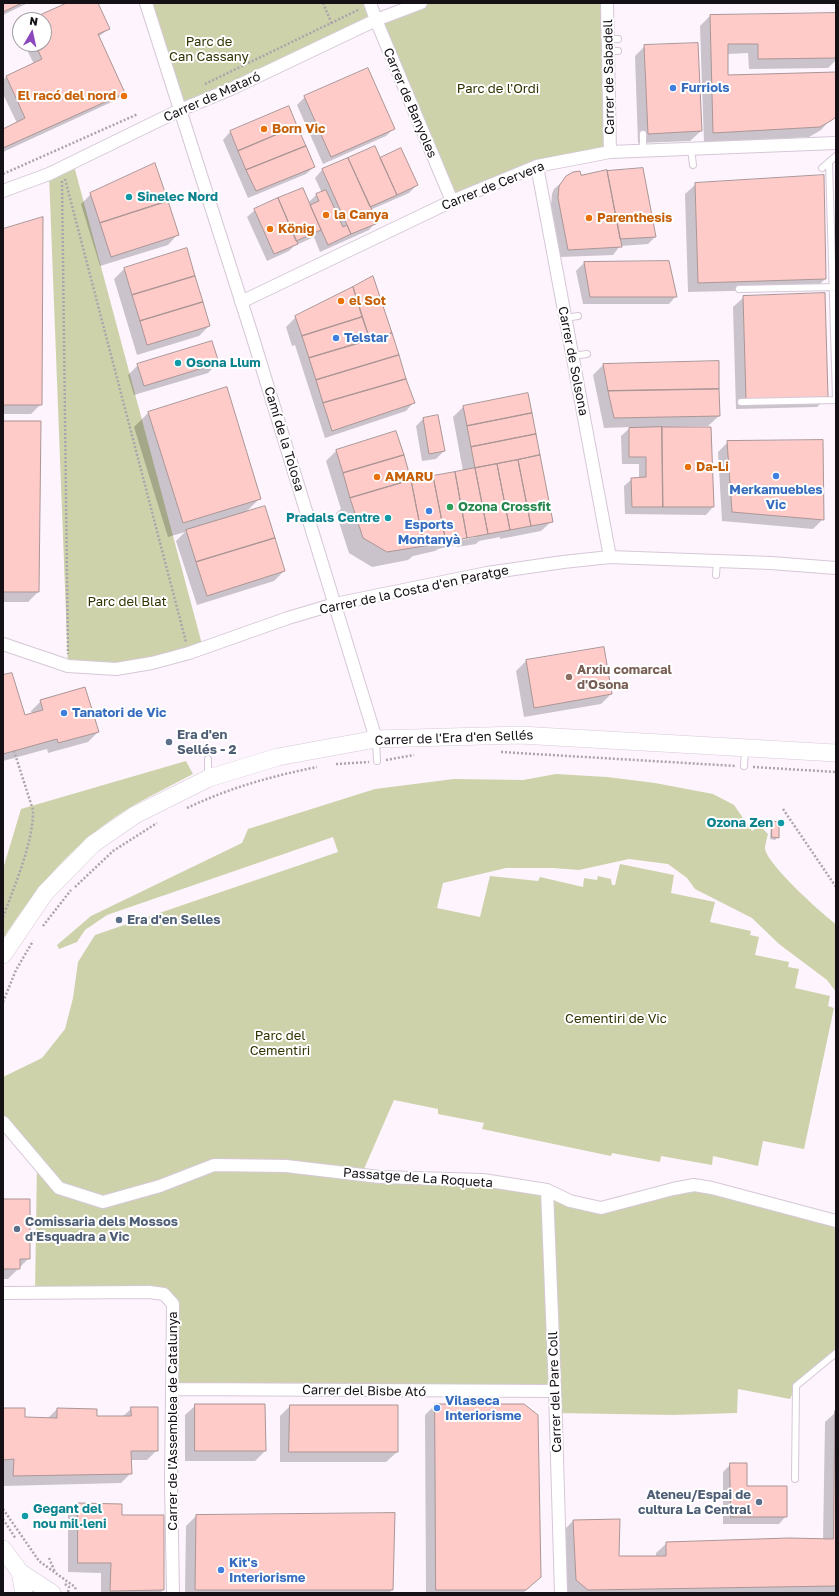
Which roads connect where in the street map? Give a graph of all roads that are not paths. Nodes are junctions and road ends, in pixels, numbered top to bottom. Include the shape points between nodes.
1 (146, 3) edge
2 (370, 3) edge
3 (421, 3) edge
4 (607, 3) edge
5 (376, 20) junction
6 (180, 110) junction
7 (643, 134) dead end
8 (836, 144) edge
9 (691, 149) junction
10 (643, 151) junction
11 (610, 152) junction
12 (836, 156) edge
13 (829, 162) junction
14 (693, 165) dead end
15 (537, 166) junction
16 (822, 168) dead end
17 (3, 191) edge
18 (452, 201) junction
19 (834, 287) edge
20 (739, 289) dead end
21 (241, 302) junction
22 (578, 316) dead end
23 (565, 318) junction
24 (587, 354) dead end
25 (572, 356) junction
26 (836, 400) edge
27 (741, 402) dead end
28 (610, 557) junction
29 (716, 561) junction
30 (836, 568) edge
31 (716, 575) dead end
32 (335, 604) junction
33 (5, 646) edge
34 (376, 739) junction
35 (746, 748) junction
36 (836, 753) edge
37 (208, 759) dead end
38 (377, 761) road end
39 (744, 766) road end
40 (208, 778) junction
41 (3, 956) edge
42 (3, 1122) edge
43 (547, 1190) junction
44 (836, 1221) edge
45 (3, 1293) edge
46 (836, 1353) edge
47 (172, 1389) junction
48 (556, 1391) junction
49 (795, 1479) dead end
50 (3, 1549) edge
51 (25, 1585) edge
52 (52, 1593) edge
53 (173, 1593) edge
54 (560, 1593) edge

1 - 6 street, Camí de la Tolosa
2 - 5 street, Carrer de Banyoles
3 - 5 street, Carrer de Mataró
4 - 11 street, Carrer de Sabadell via 613,45
5 - 6 street, Carrer de Mataró via 232,89
5 - 18 street, Carrer de Banyoles
6 - 17 street, Carrer de Mataró via 62,167
6 - 21 street, Camí de la Tolosa
7 - 10 lane
8 - 9 street, Carrer de Cervera
9 - 10 street, Carrer de Cervera
9 - 14 lane
10 - 11 street, Carrer de Cervera
11 - 15 street, Carrer de Cervera
12 - 13 lane
13 - 16 lane
13 - 19 lane
15 - 18 street, Carrer de Cervera
15 - 23 street, Carrer de Solsona
18 - 21 street, Carrer de Cervera
19 - 20 lane
19 - 26 lane
21 - 32 street, Camí de la Tolosa
22 - 23 lane
23 - 25 street, Carrer de Solsona
24 - 25 lane
25 - 28 street, Carrer de Solsona
26 - 27 lane
28 - 29 street, Carrer de la Costa d'en Paratge
28 - 32 street, Carrer de la Costa d'en Paratge via 487,573
29 - 30 street, Carrer de la Costa d'en Paratge
29 - 31 lane
32 - 33 street, Carrer de la Costa d'en Paratge via 189,653 116,669 68,666
32 - 34 street, Camí de la Tolosa
34 - 35 street, Carrer de l'Era d'en Sellés via 520,735
34 - 38 lane
34 - 40 street, Carrer de l'Era d'en Sellés via 278,757
35 - 36 street, Carrer de l'Era d'en Sellés
35 - 39 lane
37 - 40 lane
40 - 41 street, Carrer de l'Era d'en Sellés via 135,815 93,844 45,893
42 - 43 street, Passatge de La Roqueta via 59,1188 103,1202 160,1186 214,1164 286,1166 380,1177 483,1180
43 - 44 street, Passatge de La Roqueta via 570,1201 601,1208 694,1185
43 - 48 street, Carrer del Pare Coll
45 - 47 street, Carrer de l'Assemblea de Catalunya via 164,1294 173,1304
46 - 49 lane via 796,1386
47 - 48 street, Carrer del Bisbe Ató
47 - 53 street, Carrer de l'Assemblea de Catalunya
48 - 54 street, Carrer del Pare Coll
50 - 51 street
51 - 52 street

